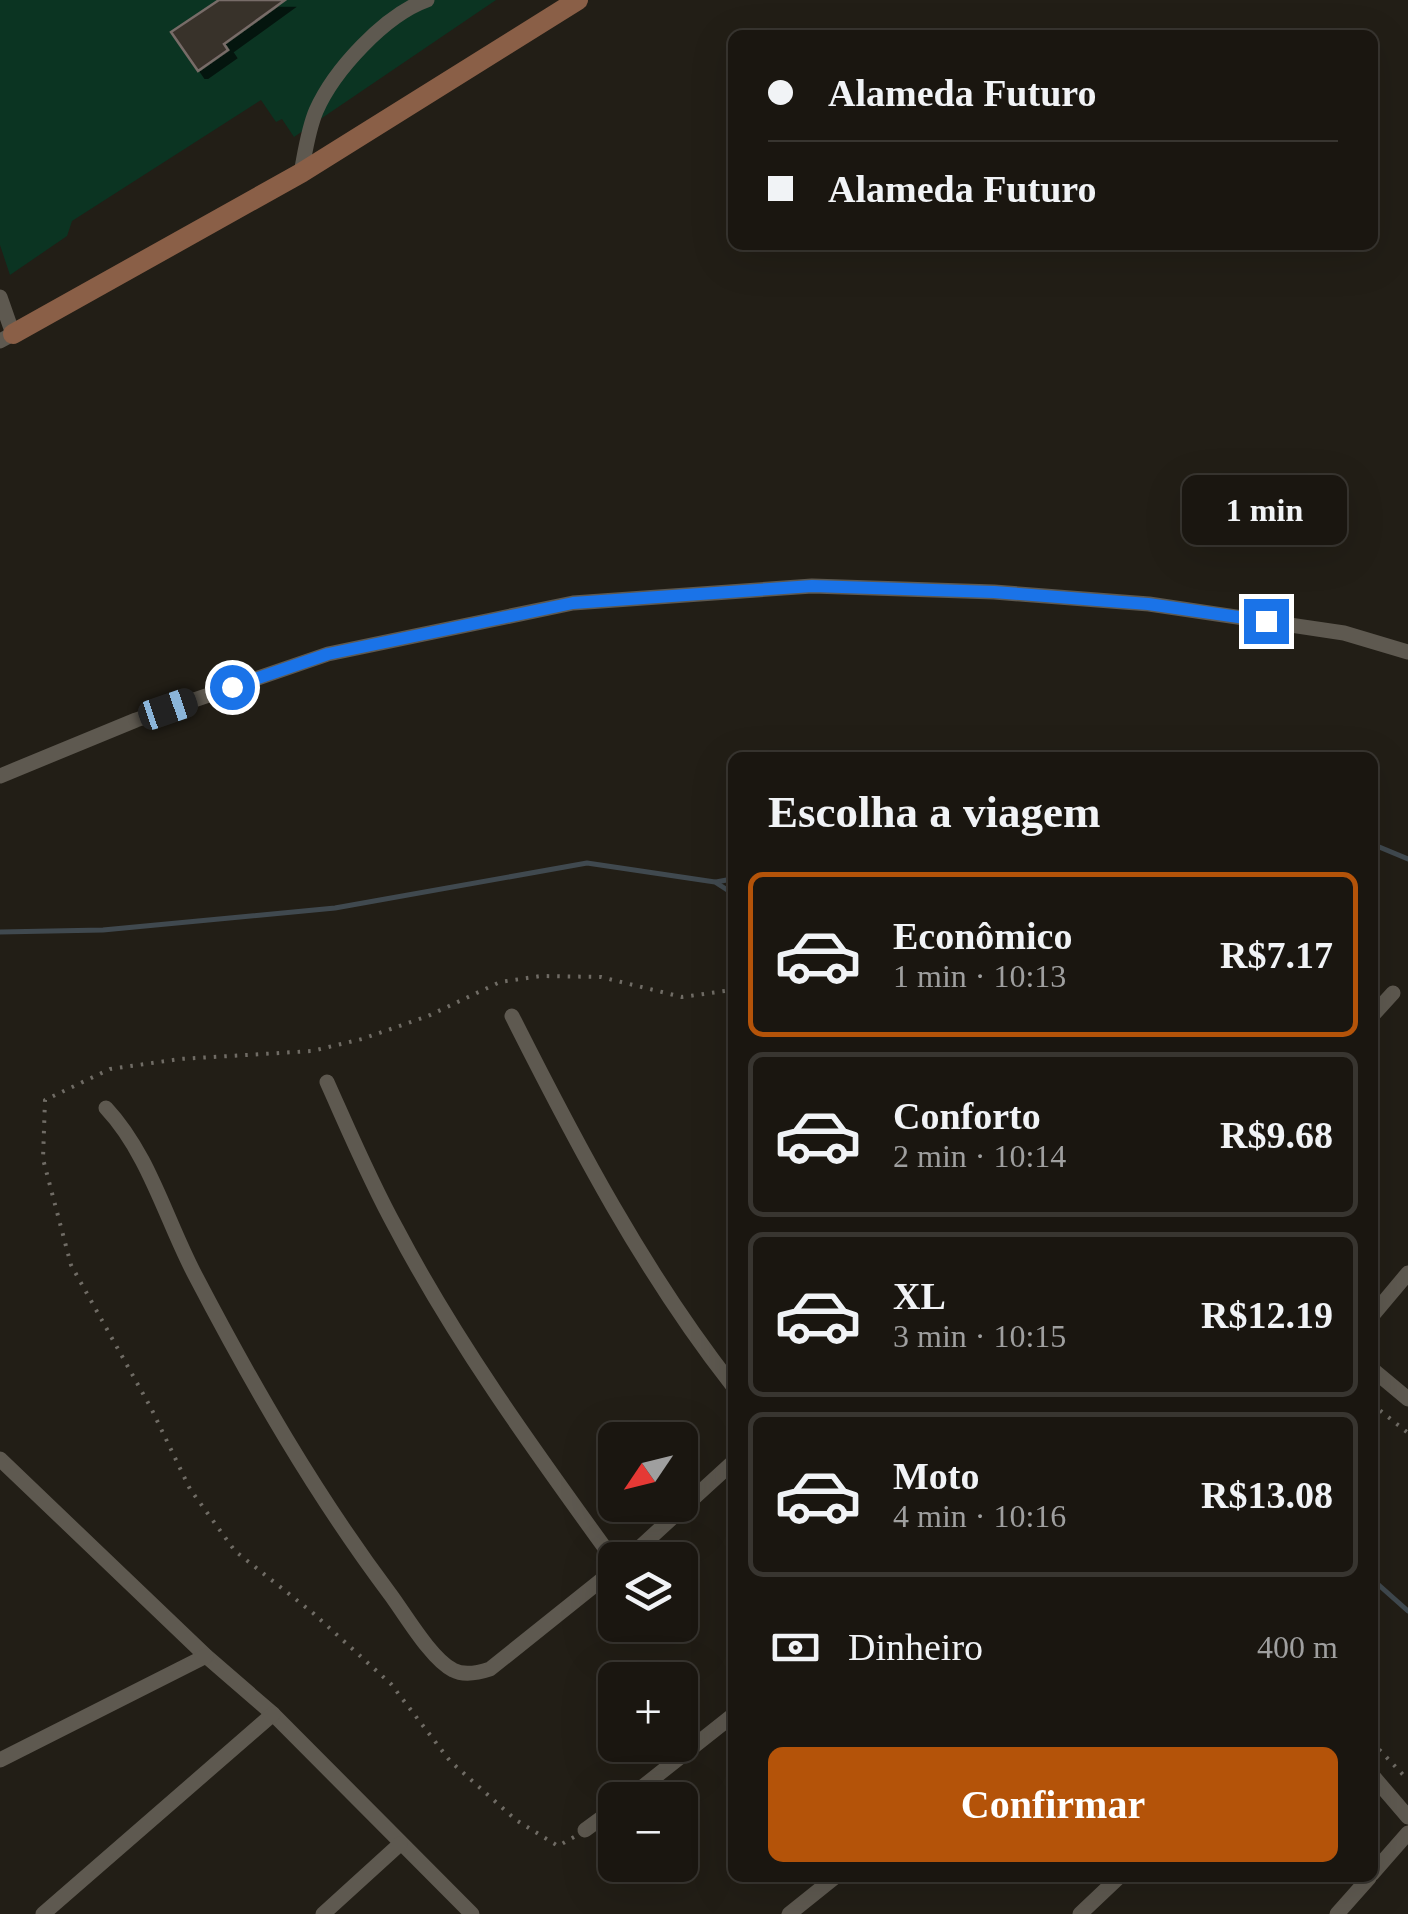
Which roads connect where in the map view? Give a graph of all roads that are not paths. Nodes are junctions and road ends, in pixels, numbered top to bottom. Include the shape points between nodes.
1 (426, 0) edge
2 (578, 0) edge
3 (301, 173) junction
4 (0, 298) edge
5 (6, 337) edge
6 (1408, 652) edge
7 (0, 776) edge
8 (1393, 993) dead end
9 (1378, 1009) edge
10 (512, 1016) dead end
11 (327, 1082) dead end
12 (106, 1108) dead end
13 (1408, 1273) edge
14 (1378, 1309) edge
15 (1378, 1375) edge
16 (728, 1380) edge
17 (1408, 1399) edge
18 (0, 1460) edge
19 (728, 1467) edge
20 (598, 1542) edge
21 (646, 1542) edge
22 (598, 1580) edge
23 (206, 1656) junction
24 (274, 1714) junction
25 (728, 1719) edge
26 (0, 1760) edge
27 (649, 1782) edge
28 (1378, 1782) edge
29 (1408, 1817) edge
30 (598, 1821) edge
31 (586, 1830) road end
32 (1408, 1833) edge
33 (400, 1844) junction
34 (1378, 1868) edge
35 (829, 1882) edge
36 (1114, 1882) edge
37 (1366, 1882) edge
38 (43, 1914) edge
39 (323, 1914) edge
40 (472, 1914) edge
41 (789, 1914) edge
42 (1080, 1914) edge
43 (1338, 1914) edge

1 - 3 street via 392,18 330,87 315,113
2 - 3 street
3 - 5 street
4 - 5 street
6 - 7 street via 1344,632 1148,604 994,592 812,586 573,603 328,654 136,720
8 - 9 street
10 - 16 street via 605,1196
11 - 20 street via 395,1228 440,1305
12 - 22 street via 142,1161 191,1267 288,1444 444,1664 465,1674 490,1669
13 - 14 street
15 - 17 street
18 - 23 street
19 - 21 street
23 - 24 street
23 - 26 street
24 - 33 street
24 - 38 street
25 - 27 street
28 - 29 street
30 - 31 street
32 - 34 street
33 - 39 street
33 - 40 street
35 - 41 street
36 - 42 street
37 - 43 street

